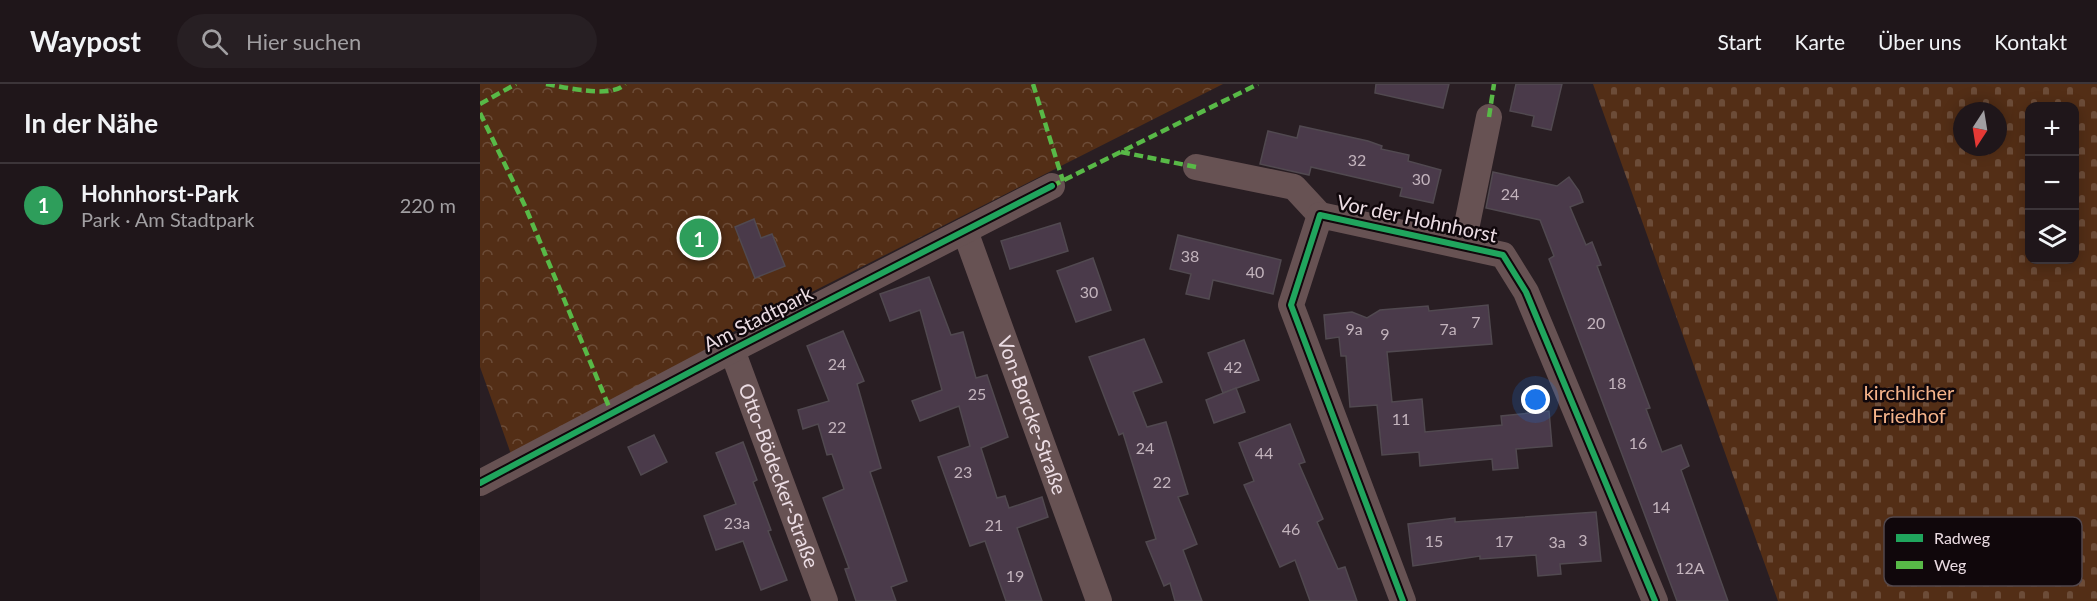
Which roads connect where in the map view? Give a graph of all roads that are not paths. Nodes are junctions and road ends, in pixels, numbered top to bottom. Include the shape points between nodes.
1 (1489, 117) dead end
2 (1196, 167) dead end
3 (1052, 186) dead end
4 (1320, 215) junction
5 (965, 231) junction
6 (1462, 244) junction
7 (732, 350) junction
8 (480, 483) edge
9 (825, 601) edge
10 (1099, 601) edge
11 (1403, 601) edge
12 (1655, 601) edge

1 - 6 street, Vor der Hohnhorst
2 - 4 street, Vor der Hohnhorst via 1294,187
3 - 5 street, Am Stadtpark
4 - 6 street, Vor der Hohnhorst
4 - 11 street, Vor der Hohnhorst via 1291,305
5 - 7 street, Am Stadtpark
5 - 10 street, Von-Borcke-Straße
6 - 12 street, Vor der Hohnhorst via 1503,255 1526,292
7 - 8 street, Am Stadtpark
7 - 9 street, Otto-Bödecker-Straße

